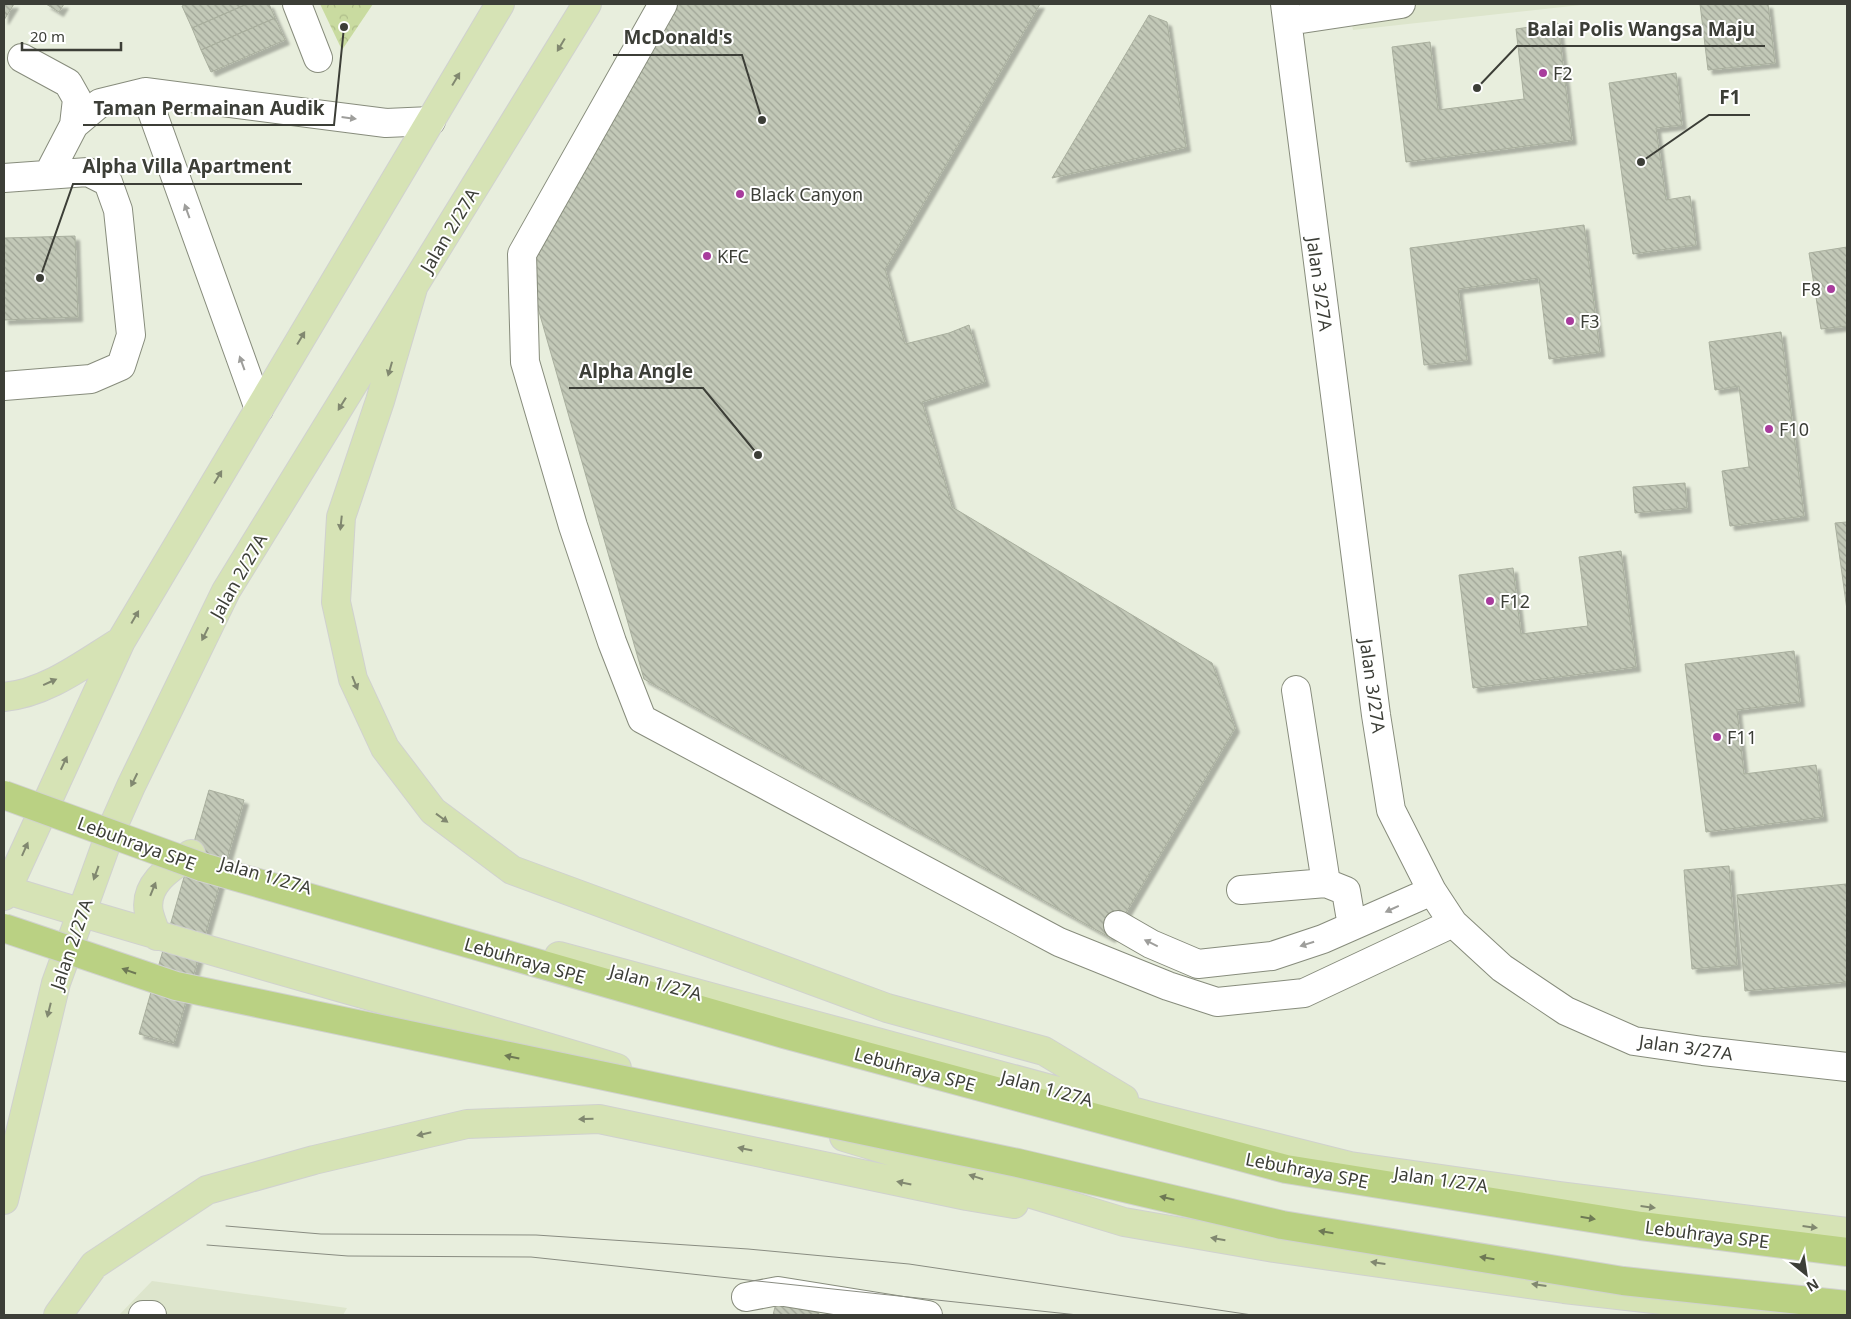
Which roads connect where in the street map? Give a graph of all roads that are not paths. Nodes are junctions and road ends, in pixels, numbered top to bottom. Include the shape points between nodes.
1 (296, 4) edge
2 (500, 4) edge
3 (587, 4) edge
4 (662, 4) edge
5 (1401, 4) edge
6 (1286, 12) edge
7 (22, 58) dead end
8 (318, 58) dead end
9 (145, 92) junction
10 (431, 121) junction
11 (74, 125) junction
12 (48, 175) junction
13 (4, 178) edge
14 (413, 288) junction
15 (4, 386) edge
16 (259, 409) junction
17 (121, 641) junction
18 (1296, 690) dead end
19 (4, 697) edge
20 (4, 794) edge
21 (44, 808) junction
22 (111, 831) junction
23 (191, 854) junction
24 (1326, 883) junction
25 (1241, 890) dead end
26 (1432, 891) junction
27 (5, 892) edge
28 (81, 914) junction
29 (1454, 923) junction
30 (1118, 925) dead end
31 (1352, 926) junction
32 (4, 928) edge
33 (156, 936) junction
34 (1847, 1068) edge
35 (1154, 1117) junction
36 (4, 1200) edge
37 (1124, 1222) junction
38 (1847, 1232) edge
39 (1847, 1252) edge
40 (746, 1297) dead end
41 (1847, 1304) edge
42 (58, 1315) edge
43 (928, 1315) edge
44 (1796, 1315) edge

1 - 8 street
10 -> 2 main road
3 -> 14 main road, Jalan 2/27A
4 - 29 street via 522,254 525,362 573,526 612,642 642,718 1058,942 1217,1002 1304,993
5 - 6 street
6 - 26 street, Jalan 3/27A via 1391,810
7 - 11 street via 68,83 77,99
9 -> 10 street via 386,123
9 - 11 street via 100,103
16 -> 9 street
16 -> 10 main road
11 - 12 street
12 - 13 street
12 - 15 street via 88,172 108,182 118,210 131,335 121,366 90,379
14 -> 22 main road, Jalan 2/27A via 226,591
14 -> 35 main road via 341,517 336,602 353,680 385,748 433,812 512,870 887,1008 1044,1051
17 -> 16 main road
19 -> 17 main road via 21,695 64,676
21 -> 17 main road
18 - 24 street
20 - 21 main road, Jalan 1/27A
20 -> 39 highway, Lebuhraya SPE, bridge via 202,867 784,1034 1286,1169 1641,1226
21 - 22 main road, Jalan 1/27A
27 -> 21 main road
22 - 23 main road, Jalan 1/27A
22 -> 28 main road, Jalan 2/27A
33 -> 23 main road via 149,912 150,893 156,881
23 - 35 main road, Jalan 1/27A
24 - 25 street
24 - 31 street via 1346,892
26 - 29 street, Jalan 3/27A
26 -> 31 street
27 - 28 main road
28 - 33 main road
28 -> 36 main road, Jalan 2/27A via 56,983
29 - 34 street, Jalan 3/27A via 1502,968 1566,1011 1634,1041
31 -> 30 street via 1272,956 1198,964 1151,944
41 -> 32 highway, bridge via 1623,1281 1282,1225 1018,1163 176,986
37 -> 33 main road via 482,1027
35 -> 38 main road, Jalan 1/27A via 1350,1166
37 -> 42 main road via 967,1196 599,1118 467,1124 314,1160 207,1190 94,1265
44 -> 37 main road via 1564,1289 1274,1248
40 - 43 street via 778,1291

